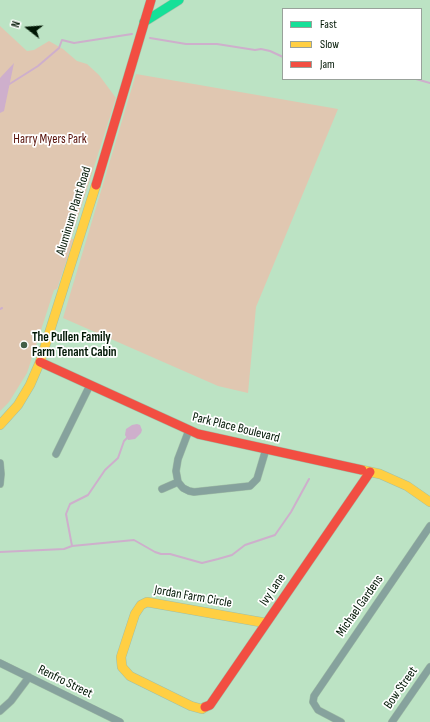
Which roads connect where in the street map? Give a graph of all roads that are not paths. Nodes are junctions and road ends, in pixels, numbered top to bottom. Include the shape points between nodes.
1 (151, 0) edge
2 (179, 0) edge
3 (144, 22) junction
4 (40, 362) junction
5 (90, 385) junction
6 (0, 425) edge
7 (189, 430) junction
8 (266, 449) junction
9 (56, 454) dead end
10 (0, 463) edge
11 (370, 472) junction
12 (178, 482) junction
13 (0, 484) edge
14 (162, 489) dead end
15 (430, 502) edge
16 (430, 526) edge
17 (266, 623) junction
18 (0, 663) edge
19 (430, 667) edge
20 (29, 677) junction
21 (191, 706) joint
22 (0, 711) edge
23 (120, 722) edge
24 (341, 722) edge
25 (392, 722) edge

1 - 3 street, Aluminum Plant Road
2 - 3 street
3 - 4 street, Aluminum Plant Road
4 - 5 street, Park Place Boulevard
4 - 6 street, Aluminum Plant Road via 18,405
5 - 7 street, Park Place Boulevard
5 - 9 street
7 - 8 street, Park Place Boulevard
7 - 12 street via 177,465
8 - 11 street, Park Place Boulevard
8 - 12 street via 257,480 250,486 194,492 183,488
10 - 13 street
11 - 15 street, Park Place Boulevard via 407,486
11 - 17 street, Ivy Lane
12 - 14 street
16 - 24 street, Michael Gardens via 316,691 313,702 318,710
17 - 21 street, Ivy Lane via 213,702 204,708
17 - 21 street, Jordan Farm Circle via 147,602 141,605 135,614 121,657 122,667 130,676
18 - 20 street, Renfro Street
19 - 25 street, Bow Street
20 - 22 street
20 - 23 street, Renfro Street

